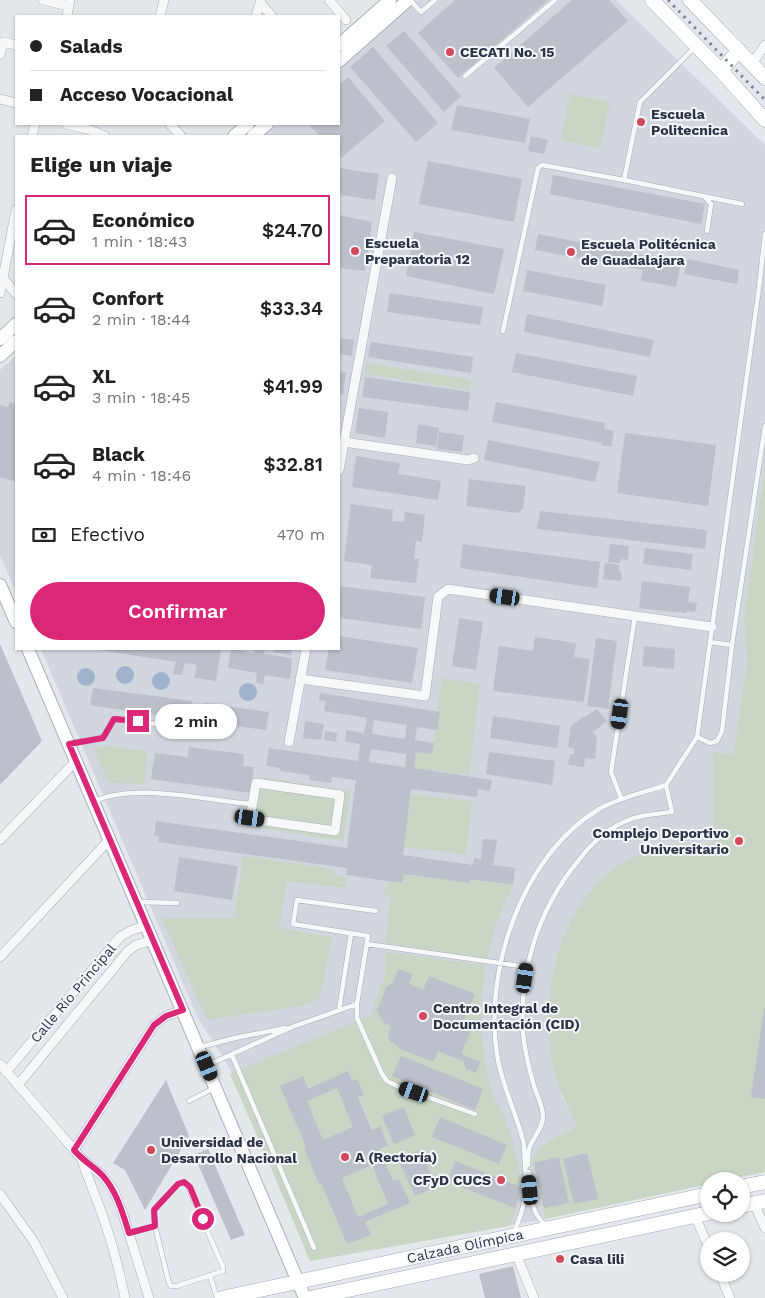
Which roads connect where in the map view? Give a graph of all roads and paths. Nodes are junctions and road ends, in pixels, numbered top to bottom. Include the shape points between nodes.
1 (43, 0) edge
2 (164, 0) edge
3 (329, 0) edge
4 (409, 0) edge
5 (435, 0) edge
6 (555, 0) edge
7 (652, 0) edge
8 (690, 0) edge
9 (261, 2) edge
10 (70, 3) edge
11 (389, 4) edge
12 (160, 15) edge
13 (256, 15) edge
14 (271, 15) edge
15 (346, 20) dead end
16 (340, 44) edge
17 (15, 45) edge
18 (765, 45) edge
19 (696, 46) junction
20 (739, 50) junction
21 (0, 55) edge
22 (340, 60) edge
23 (752, 64) junction
24 (721, 71) junction
25 (465, 76) dead end
26 (765, 78) edge
27 (0, 99) edge
28 (15, 103) edge
29 (765, 120) edge
30 (70, 125) edge
31 (171, 125) edge
32 (247, 125) edge
33 (266, 125) edge
34 (102, 135) edge
35 (179, 135) edge
36 (235, 135) edge
37 (254, 135) edge
38 (392, 178) dead end
39 (624, 180) junction
40 (704, 196) junction
41 (742, 204) dead end
42 (15, 215) edge
43 (707, 231) dead end
44 (765, 234) edge
45 (3, 278) junction
46 (759, 288) junction
47 (0, 293) edge
48 (15, 293) edge
49 (765, 294) edge
50 (15, 325) edge
51 (503, 331) dead end
52 (0, 339) edge
53 (15, 342) edge
54 (0, 356) edge
55 (765, 426) edge
56 (344, 442) junction
57 (474, 458) dead end
58 (340, 464) edge
59 (0, 585) edge
60 (15, 615) edge
61 (635, 616) junction
62 (712, 628) junction
63 (710, 642) junction
64 (732, 645) junction
65 (28, 650) edge
66 (306, 650) edge
67 (300, 679) junction
68 (193, 728) dead end
69 (697, 738) junction
70 (289, 742) dead end
71 (69, 744) junction
72 (76, 761) junction
73 (666, 785) junction
74 (621, 798) junction
75 (94, 802) junction
76 (252, 804) junction
77 (110, 839) junction
78 (0, 840) edge
79 (137, 902) junction
80 (177, 903) dead end
81 (376, 911) dead end
82 (147, 925) junction
83 (351, 934) junction
84 (153, 940) junction
85 (367, 944) junction
86 (0, 957) edge
87 (501, 963) junction
88 (527, 967) junction
89 (357, 1004) junction
90 (183, 1010) junction
91 (339, 1010) junction
92 (292, 1027) junction
93 (199, 1048) junction
94 (232, 1055) junction
95 (207, 1066) junction
96 (3, 1068) edge
97 (18, 1085) junction
98 (216, 1087) junction
99 (189, 1101) dead end
100 (475, 1114) dead end
101 (533, 1140) junction
102 (524, 1142) junction
103 (74, 1150) junction
104 (82, 1159) junction
105 (765, 1182) edge
106 (750, 1185) edge
107 (0, 1194) edge
108 (700, 1196) edge
109 (754, 1203) edge
110 (700, 1214) edge
111 (155, 1226) junction
112 (550, 1228) junction
113 (765, 1228) edge
114 (129, 1233) junction
115 (512, 1236) junction
116 (314, 1248) dead end
117 (516, 1254) junction
118 (210, 1276) junction
119 (298, 1282) junction
120 (723, 1282) edge
121 (63, 1298) edge
122 (125, 1298) edge
123 (149, 1298) edge
124 (217, 1298) edge
125 (222, 1298) edge
126 (305, 1298) edge
127 (310, 1298) edge
128 (534, 1298) edge
129 (730, 1298) edge

1 - 10 street
2 - 12 street
3 - 15 street
4 - 5 lane via 421,12
4 - 11 main road
6 - 25 lane
7 - 19 main road
8 - 20 main road
9 - 13 street
9 - 14 street
11 - 16 main road
11 - 22 main road
17 - 21 street via 3,42
18 - 23 street
19 - 24 main road
19 - 39 lane via 640,102
20 - 23 main road
20 - 24 main road
23 - 26 main road
24 - 29 main road
27 - 28 street
30 - 34 street
31 - 35 street
32 - 36 main road
33 - 37 main road
38 - 56 street
39 - 40 lane
39 - 51 lane via 542,165 538,168
40 - 41 lane
40 - 43 lane via 711,204
42 - 45 street
44 - 46 lane
45 - 47 street
45 - 48 street
46 - 49 lane
46 - 62 lane
50 - 52 main road
53 - 54 main road
55 - 64 lane
56 - 57 street via 468,460
56 - 58 street
59 - 60 main road
61 - 62 street
61 - 67 street via 448,589 438,597 425,696
61 - 74 lane via 611,772
62 - 63 lane
63 - 64 lane
63 - 69 lane
64 - 69 lane via 722,732 710,743
65 - 71 main road
66 - 67 street
67 - 70 street
68 - 71 lane via 114,719 103,738
69 - 73 lane
71 - 72 main road
72 - 75 main road
72 - 78 street
73 - 74 lane
73 - 88 lane via 672,812 641,816 609,831 587,850 563,879 545,910
74 - 87 lane via 571,829 551,852 519,906
75 - 76 lane via 123,792
75 - 77 main road
76 - 76 street via 256,783 340,795 335,831 250,818
77 - 79 main road
77 - 86 street
79 - 80 lane
79 - 82 main road
81 - 83 lane via 297,900 293,924
82 - 84 main road
82 - 96 street, Calle Río Principal via 120,938
83 - 85 lane via 368,936
83 - 91 lane
84 - 90 main road
84 - 97 street, Calle Río Principal via 136,945 127,952
85 - 87 lane
85 - 89 lane
87 - 88 lane
87 - 102 lane via 494,1016 495,1038 503,1080
88 - 101 lane via 523,1034 543,1116
89 - 91 lane
89 - 100 lane via 357,1018 387,1081
90 - 93 main road
90 - 103 street via 154,1025
91 - 92 lane
92 - 93 lane
92 - 94 lane
93 - 95 main road
94 - 95 lane
94 - 116 lane
95 - 98 main road
96 - 97 street
97 - 103 street
98 - 99 lane
98 - 119 main road
101 - 102 lane
101 - 112 lane via 528,1159 531,1199 542,1223
102 - 115 lane via 527,1190
103 - 104 street
104 - 114 street via 103,1176 114,1191
104 - 122 street via 106,1225
105 - 106 main road
107 - 121 street via 34,1242
108 - 112 main road, Calzada Olímpica
109 - 113 street
110 - 117 main road, Calzada Olímpica
111 - 114 lane
111 - 118 lane via 170,1285 177,1286
111 - 118 lane via 156,1207 178,1184 187,1184 223,1267 222,1272
112 - 115 main road, Calzada Olímpica
114 - 123 street
115 - 119 main road, Calzada Olímpica
117 - 127 main road, Calzada Olímpica
117 - 128 street
118 - 124 lane
119 - 125 main road, Calzada Olímpica
119 - 126 main road
120 - 129 street

